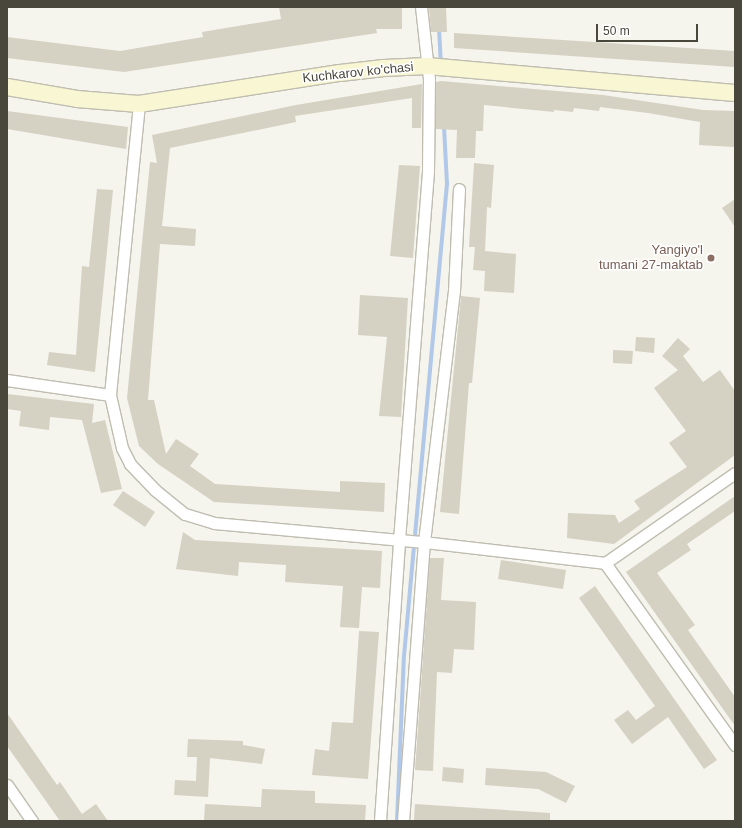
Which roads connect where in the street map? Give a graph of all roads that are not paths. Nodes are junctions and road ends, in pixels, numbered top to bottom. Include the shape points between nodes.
1 (421, 7) edge
2 (427, 66) junction
3 (7, 87) edge
4 (735, 93) edge
5 (138, 104) junction
6 (459, 189) dead end
7 (7, 380) edge
8 (110, 395) junction
9 (735, 473) edge
10 (400, 540) junction
11 (423, 542) junction
12 (605, 563) junction
13 (735, 745) edge
14 (7, 785) edge
15 (32, 821) edge
16 (380, 821) edge
17 (403, 821) edge

1 - 2 street
2 - 4 main road, Kuchkarov ko'chasi
2 - 5 main road, Kuchkarov ko'chasi via 347,72
2 - 10 street via 428,171
3 - 5 main road, Kuchkarov ko'chasi via 77,99
5 - 8 street
6 - 11 street via 454,291
7 - 8 street
8 - 10 street via 122,448 130,464 155,490 185,514 214,523
9 - 12 street
10 - 11 street
10 - 16 street
11 - 12 street
11 - 17 street
12 - 13 street
14 - 15 street

